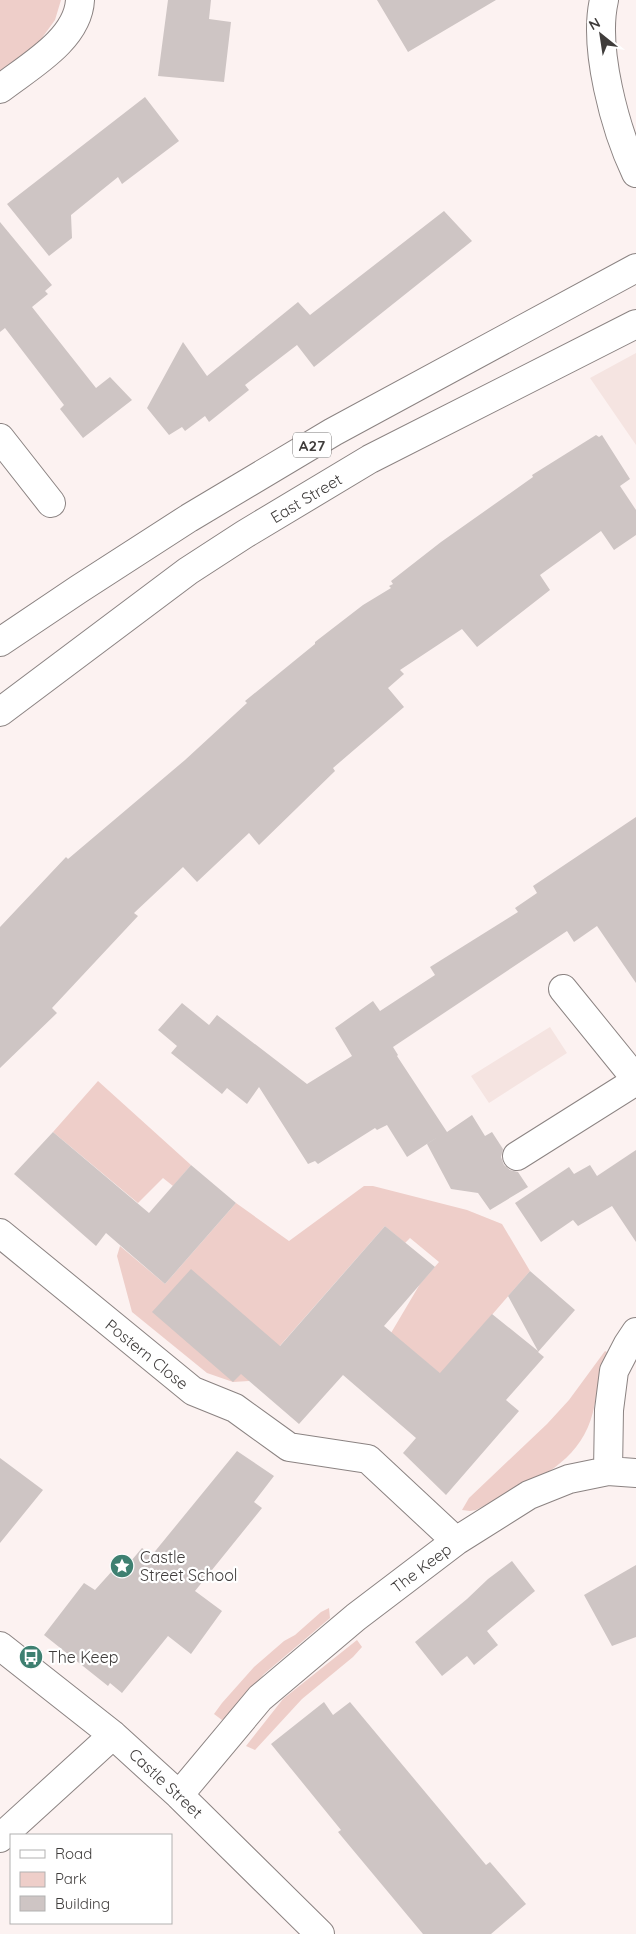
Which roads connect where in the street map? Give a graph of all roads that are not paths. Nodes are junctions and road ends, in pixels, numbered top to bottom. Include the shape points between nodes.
1 (80, 0) edge
2 (604, 0) edge
3 (0, 88) edge
4 (636, 173) edge
5 (636, 268) edge
6 (633, 324) edge
7 (0, 438) edge
8 (51, 503) dead end
9 (0, 642) edge
10 (0, 712) edge
11 (562, 989) dead end
12 (636, 1080) edge
13 (517, 1156) dead end
14 (0, 1233) edge
15 (636, 1332) edge
16 (608, 1471) junction
17 (636, 1473) edge
18 (456, 1542) junction
19 (0, 1646) edge
20 (113, 1735) junction
21 (179, 1795) junction
22 (0, 1838) edge
23 (320, 1934) edge

1 - 3 street via 73,25 60,42
2 - 4 street via 601,13 603,52 609,91 618,127
5 - 9 street, A27 via 333,432 189,518
6 - 10 street, East Street / A27 via 370,459 245,534 188,571
7 - 8 street
11 - 12 street
12 - 13 street
14 - 18 street, Postern Close via 192,1391 235,1408 289,1447 368,1460
15 - 16 street via 614,1371 609,1410
16 - 17 street, The Keep
16 - 18 street, The Keep via 569,1479 529,1495
18 - 21 street, The Keep via 356,1617 260,1698
19 - 20 street, Castle Street
20 - 21 street, Castle Street
20 - 22 street
21 - 23 street, Castle Street

